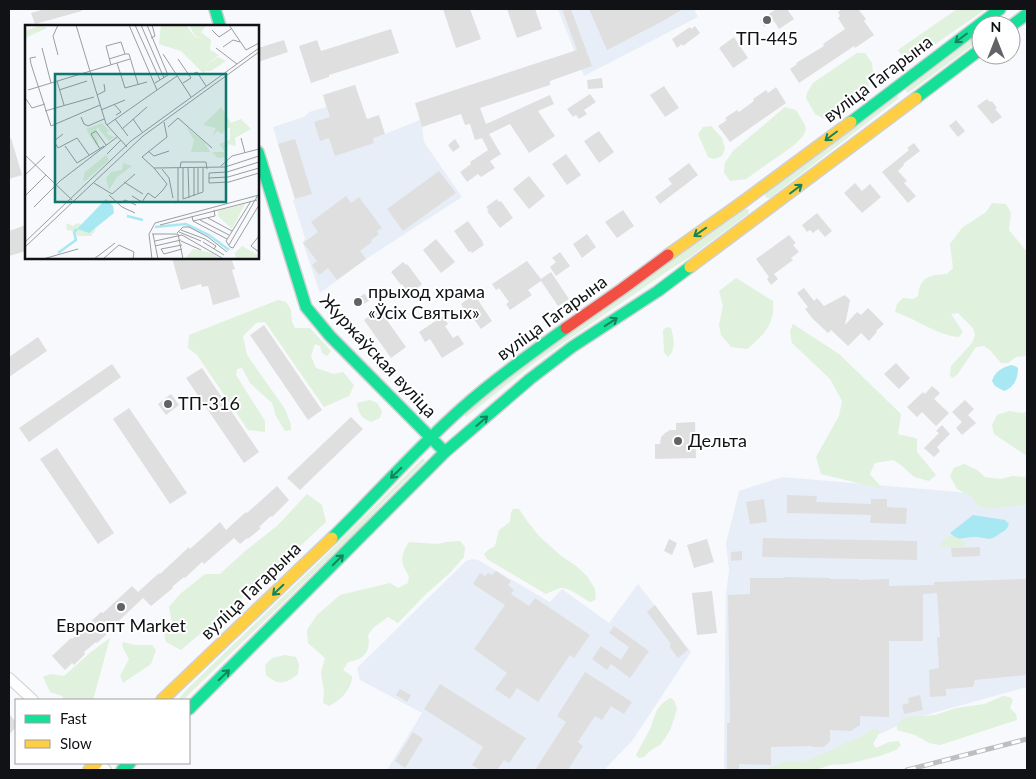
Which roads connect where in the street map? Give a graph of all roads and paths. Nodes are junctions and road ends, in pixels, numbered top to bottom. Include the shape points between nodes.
1 (215, 9) edge
2 (1000, 9) edge
3 (220, 25) edge
4 (971, 58) edge
5 (259, 155) edge
6 (763, 187) junction
7 (740, 204) junction
8 (776, 204) junction
9 (752, 221) junction
10 (431, 439) junction
11 (445, 452) junction
12 (9, 678) edge
13 (32, 699) edge
14 (163, 699) edge
15 (190, 708) edge

1 - 3 main road
2 -> 6 main road, вуліца Гагарына
8 -> 4 main road, вуліца Гагарына
5 - 10 main road, Журжаўская вуліца via 306,307 330,336
6 - 7 main road, вуліца Гагарына
6 - 8 main road via 760,192 763,202
7 - 9 main road via 752,208
7 -> 10 main road, вуліца Гагарына via 528,355 457,413
8 - 9 main road, вуліца Гагарына
11 -> 9 main road, вуліца Гагарына via 572,347 658,291
10 - 11 main road, Журжаўская вуліца
10 -> 14 main road, вуліца Гагарына
15 -> 11 main road, вуліца Гагарына
12 - 13 street

